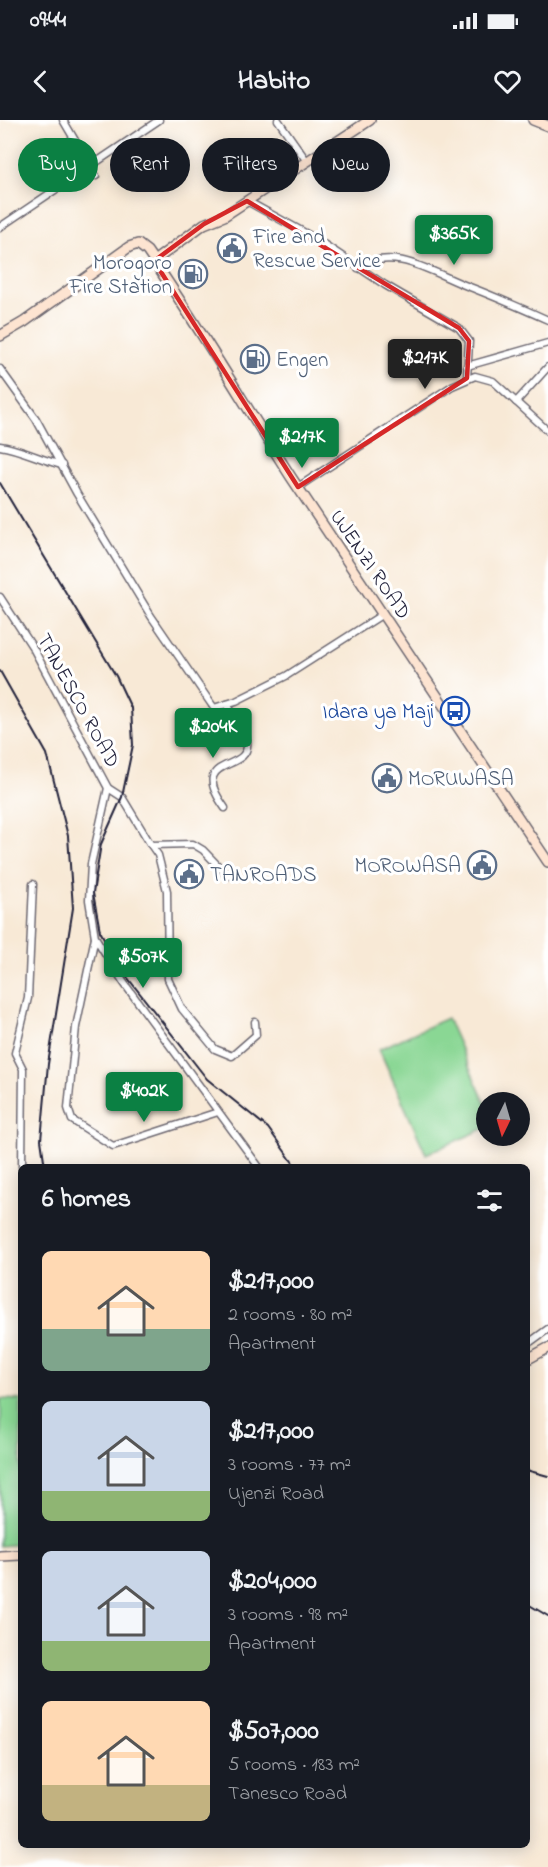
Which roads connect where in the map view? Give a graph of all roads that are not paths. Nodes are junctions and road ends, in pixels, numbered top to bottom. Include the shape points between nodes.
1 (63, 120) edge
2 (159, 120) edge
3 (278, 120) edge
4 (370, 120) edge
5 (533, 120) edge
6 (547, 126) edge
7 (73, 138) edge
8 (306, 160) junction
9 (98, 161) edge
10 (52, 192) edge
11 (247, 201) junction
12 (0, 227) edge
13 (154, 261) junction
14 (358, 268) junction
15 (548, 320) edge
16 (0, 336) edge
17 (548, 343) edge
18 (467, 366) junction
19 (548, 367) edge
20 (0, 369) edge
21 (467, 378) junction
22 (516, 402) junction
23 (548, 431) edge
24 (0, 446) edge
25 (62, 465) junction
26 (298, 487) junction
27 (0, 597) edge
28 (384, 614) junction
29 (226, 704) junction
30 (108, 788) junction
31 (225, 808) dead end
32 (151, 845) junction
33 (548, 862) edge
34 (228, 876) dead end
35 (33, 884) dead end
36 (95, 937) junction
37 (255, 1022) dead end
38 (218, 1112) junction
39 (22, 1164) edge
40 (257, 1164) edge
41 (548, 1329) edge
42 (530, 1342) edge
43 (548, 1348) edge
44 (530, 1358) edge
45 (18, 1555) edge
46 (0, 1556) edge

1 - 7 street
2 - 9 street
3 - 8 street
4 - 8 street
5 - 6 street
8 - 11 street
10 - 12 street
11 - 13 street via 204,224
11 - 14 street via 316,239
13 - 16 street, UJENZI ROAD via 138,244 129,247
13 - 26 street, UJENZI ROAD
14 - 15 street via 387,259 418,265
14 - 18 street via 459,328 469,341
17 - 18 street
18 - 21 street
19 - 22 street
20 - 25 street
21 - 22 street via 486,377
21 - 26 street
22 - 23 street
24 - 25 street
25 - 29 street via 205,696 214,708
26 - 28 street, UJENZI ROAD
27 - 30 street, TANESCO ROAD via 33,648
28 - 29 street via 286,676
28 - 33 street, UJENZI ROAD
29 - 31 street via 247,742 238,759 216,772 212,779 212,790
30 - 32 street via 122,797
30 - 36 street, TANESCO ROAD via 91,864 89,900
32 - 34 street via 193,844
32 - 37 street via 158,855 167,891 168,979 182,1009 215,1049 232,1056 256,1035
35 - 39 street via 28,998 15,1053 23,1069
36 - 38 street, TANESCO ROAD
36 - 38 street via 76,1027 69,1115 79,1126 113,1146
38 - 40 street, TANESCO ROAD
41 - 42 street
43 - 44 street
45 - 46 street

